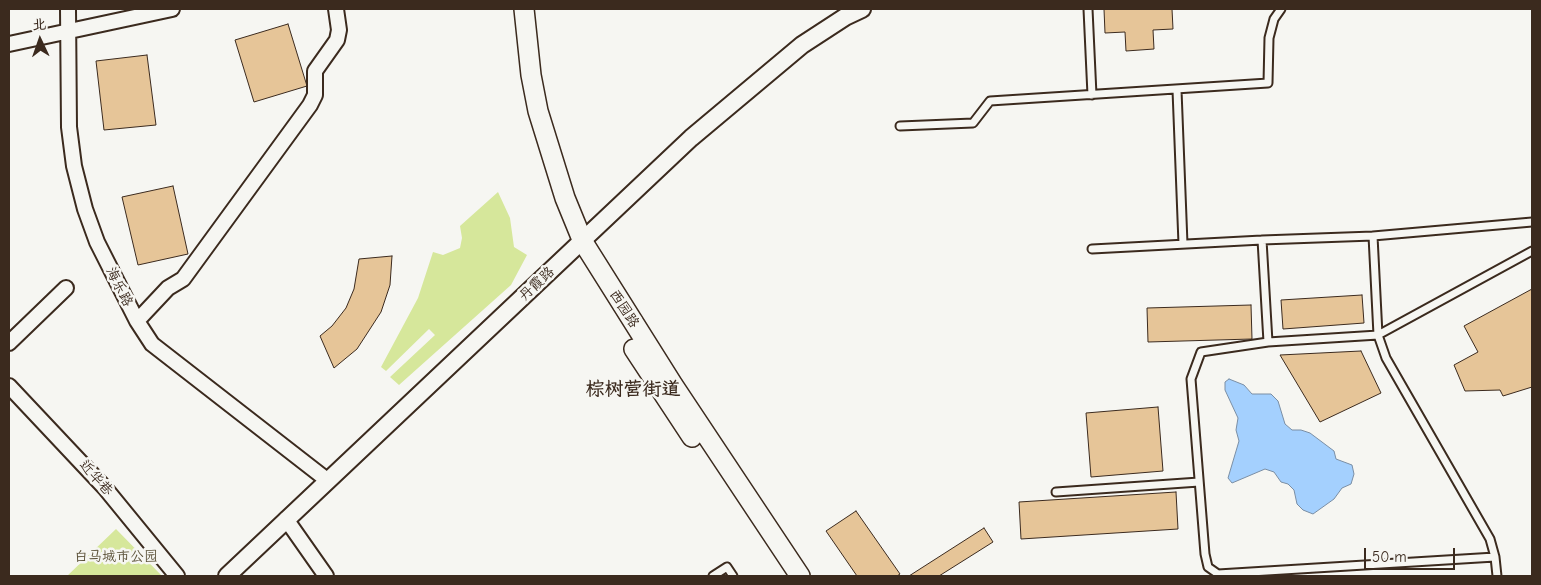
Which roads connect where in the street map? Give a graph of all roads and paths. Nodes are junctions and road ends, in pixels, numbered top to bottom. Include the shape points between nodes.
1 (68, 9) edge
2 (172, 9) edge
3 (336, 9) edge
4 (512, 9) edge
5 (524, 9) edge
6 (862, 9) edge
7 (1088, 9) edge
8 (1281, 9) edge
9 (67, 31) junction
10 (9, 44) edge
11 (1177, 90) junction
12 (1092, 95) junction
13 (900, 126) dead end
14 (1532, 222) edge
15 (1373, 236) junction
16 (1262, 240) junction
17 (1183, 244) junction
18 (578, 246) junction
19 (1092, 249) dead end
20 (1532, 250) edge
21 (66, 288) dead end
22 (137, 321) junction
23 (1378, 336) junction
24 (1268, 342) junction
25 (9, 343) edge
26 (9, 386) edge
27 (327, 480) junction
28 (1199, 482) junction
29 (1056, 492) dead end
30 (286, 519) junction
31 (1496, 557) junction
32 (176, 576) edge
33 (226, 576) edge
34 (326, 576) edge
35 (713, 576) edge
36 (734, 576) edge
37 (786, 576) edge
38 (800, 576) edge
39 (1497, 576) edge

1 - 9 street, 海乐路
2 - 9 street
3 - 22 street via 337,40 315,71 315,95 310,105 184,279 168,288
4 - 18 main road, 西园路 via 526,114 554,202
5 - 18 main road, 西园路 via 538,111
6 - 18 street, 丹霞路 via 845,16 765,74 691,138
7 - 12 lane
8 - 11 lane via 1274,19 1269,38 1268,83
9 - 10 street
9 - 22 street, 海乐路 via 69,127 74,166 97,242
11 - 12 lane
11 - 17 lane
12 - 13 lane via 990,101 974,123
14 - 15 lane
15 - 16 lane
15 - 23 lane
16 - 17 lane
16 - 24 lane
17 - 19 lane
18 - 27 street, 丹霞路
18 - 37 main road, 西园路 via 659,388
18 - 38 main road, 西园路
20 - 23 lane
21 - 25 street
22 - 27 street, 海乐路 via 152,344
23 - 24 lane
23 - 31 lane via 1386,358 1490,540
24 - 28 lane via 1202,352 1191,379
26 - 32 street, 近华巷 via 106,488
27 - 30 street, 丹霞路
28 - 29 lane
28 - 31 lane via 1205,554 1208,567 1218,574
30 - 33 street, 丹霞路
30 - 34 street
31 - 39 lane
35 - 36 lane via 726,567

